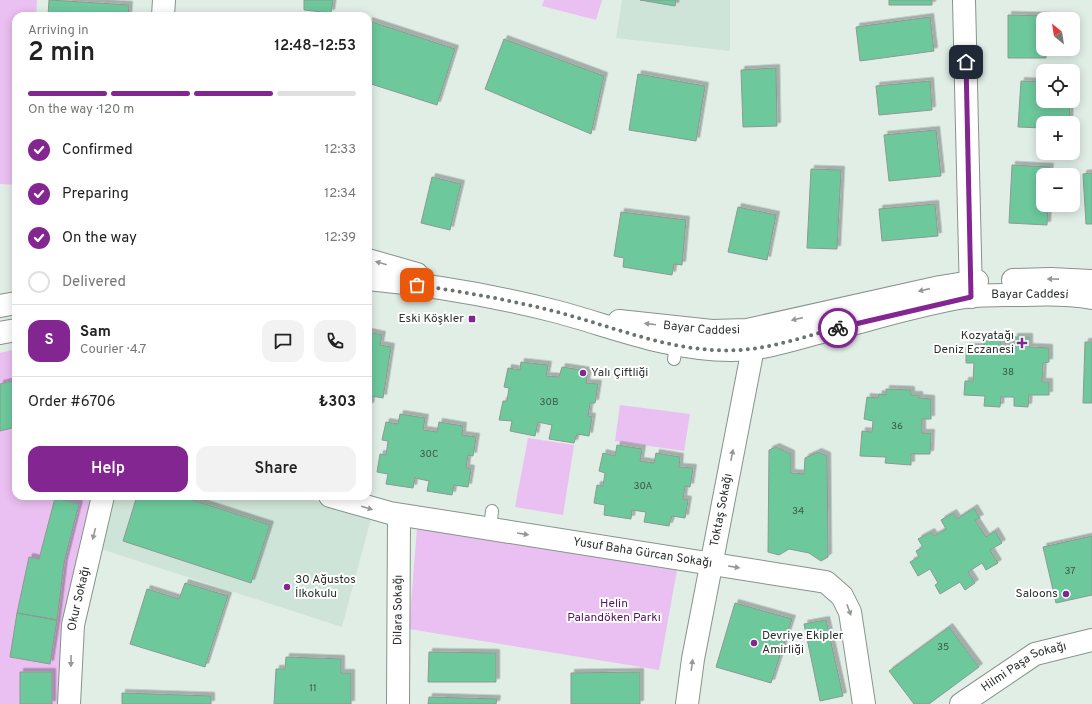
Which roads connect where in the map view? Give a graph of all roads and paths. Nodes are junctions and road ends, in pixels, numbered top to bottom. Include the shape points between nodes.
1 (164, 0) edge
2 (964, 0) edge
3 (163, 12) edge
4 (372, 261) edge
5 (372, 280) edge
6 (1092, 281) edge
7 (971, 289) junction
8 (471, 293) junction
9 (1092, 298) edge
10 (12, 304) edge
11 (0, 306) edge
12 (571, 316) junction
13 (12, 331) edge
14 (731, 331) junction
15 (0, 333) edge
16 (753, 348) junction
17 (102, 500) edge
18 (342, 500) edge
19 (399, 515) junction
20 (711, 564) junction
21 (1092, 640) edge
22 (69, 704) edge
23 (398, 704) edge
24 (687, 704) edge
25 (864, 704) edge
26 (961, 704) edge

1 - 3 street
2 - 7 street
8 -> 4 street, Bayar Caddesi
5 - 8 street, Bayar Caddesi
6 -> 7 street, Bayar Caddesi via 1051,279
7 - 9 street, Bayar Caddesi via 1066,294
7 -> 14 street, Bayar Caddesi via 940,287 758,328
7 - 16 street, Bayar Caddesi
8 - 12 street, Bayar Caddesi
10 - 11 street
14 -> 12 street, Bayar Caddesi
12 - 16 street, Bayar Caddesi via 675,352
13 - 15 street
14 - 16 street via 746,335
20 -> 16 street, Toktaş Sokağı
17 -> 22 street, Okur Sokağı via 73,625
18 -> 19 street, Yusuf Baha Gürcan Sokağı
19 -> 20 street, Yusuf Baha Gürcan Sokağı via 491,520
19 - 23 street, Dilara Sokağı
24 -> 20 street, Toktaş Sokağı via 692,660
20 -> 25 street, Yusuf Baha Gürcan Sokağı via 817,580 835,588 850,612
21 - 26 street, Hilmi Paşa Sokağı via 1035,654

